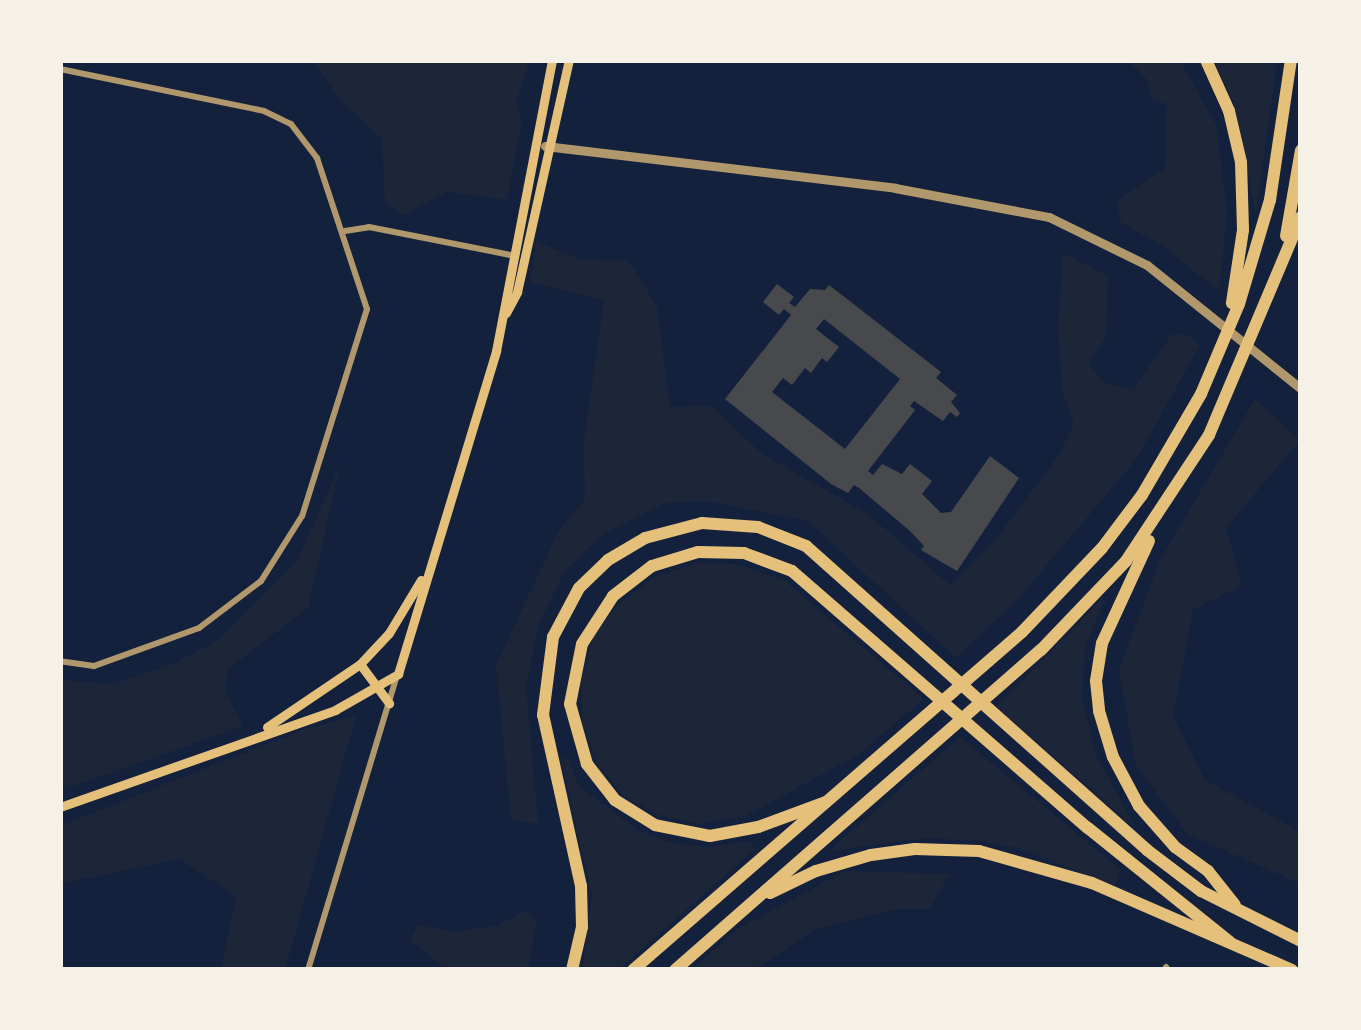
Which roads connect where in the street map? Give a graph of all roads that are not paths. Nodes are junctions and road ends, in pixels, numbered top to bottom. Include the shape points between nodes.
1 (552, 60) edge
2 (569, 60) edge
3 (1206, 60) edge
4 (1291, 60) edge
5 (60, 69) edge
6 (534, 143) junction
7 (550, 147) junction
8 (1301, 150) edge
9 (1301, 217) edge
10 (345, 232) junction
11 (510, 255) junction
12 (1275, 278) junction
13 (1236, 302) junction
14 (503, 318) junction
15 (1301, 389) edge
16 (1166, 508) junction
17 (430, 566) junction
18 (60, 661) edge
19 (360, 664) junction
20 (398, 674) junction
21 (376, 689) junction
22 (389, 703) junction
23 (246, 739) junction
24 (826, 802) junction
25 (60, 807) edge
26 (753, 902) junction
27 (1239, 910) junction
28 (1301, 941) edge
29 (1230, 942) junction
30 (308, 970) edge
31 (572, 970) edge
32 (633, 970) edge
33 (675, 970) edge
34 (1292, 970) edge

1 - 6 main road
2 - 7 main road
3 - 13 highway via 1229,111 1244,188
4 - 13 highway via 1270,200
5 - 10 street via 283,119 317,158
6 - 7 street
6 - 11 main road
7 - 14 main road via 517,292
7 - 15 street via 916,191 1056,219 1147,265
8 - 12 highway
9 - 12 highway
10 - 11 street via 369,227
10 - 18 street via 366,302 364,328 302,516 269,570 199,628 94,666
11 - 14 main road
12 - 16 highway via 1236,377
13 - 24 highway via 1180,435 1122,523 984,666
14 - 17 main road
16 - 26 highway via 1102,588 1004,682
16 - 27 highway via 1102,643 1099,711 1139,806
17 - 19 main road
17 - 20 main road
19 - 21 main road
19 - 23 main road
20 - 21 main road
20 - 22 street
21 - 22 main road
21 - 23 main road
22 - 30 street
23 - 25 main road
24 - 29 highway via 710,836 655,825 615,800 580,748 570,689 582,644 613,596 652,566 698,552 745,553 792,571
24 - 32 highway
26 - 29 highway via 852,860 958,849 1052,869
26 - 33 highway
27 - 28 highway
27 - 31 highway via 1132,838 829,563 775,532 702,523 645,538 608,560 579,588 553,637 543,715 581,886
29 - 34 highway

